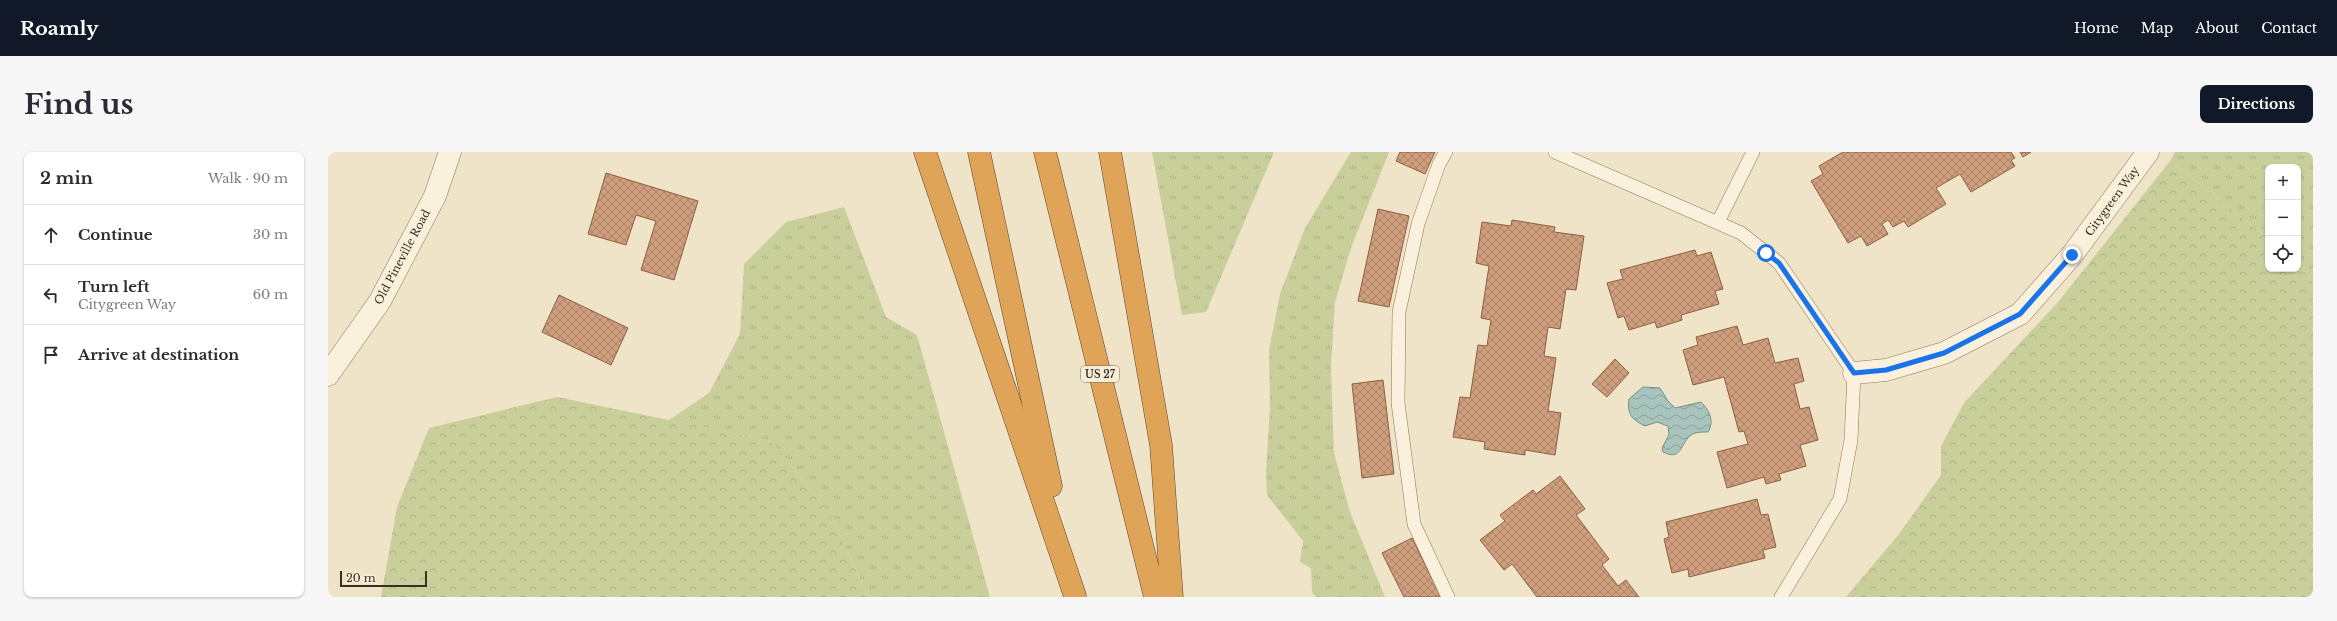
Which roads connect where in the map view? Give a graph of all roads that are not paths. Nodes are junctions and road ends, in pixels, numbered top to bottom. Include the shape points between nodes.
1 (450, 152) edge
2 (925, 152) edge
3 (979, 152) edge
4 (1045, 152) edge
5 (1110, 152) edge
6 (1446, 152) edge
7 (1555, 152) edge
8 (1753, 152) edge
9 (2148, 152) edge
10 (1718, 222) junction
11 (1854, 373) junction
12 (328, 375) edge
13 (1075, 596) edge
14 (1155, 597) edge
15 (1172, 597) edge
16 (1448, 597) edge
17 (1781, 597) edge

1 - 12 street, Old Pineville Road via 434,196 380,301
2 - 13 highway
3 - 13 highway
4 - 14 highway, US 27
5 - 15 highway via 1161,445
6 - 16 lane via 1418,224 1399,312 1398,403 1414,524
7 - 10 lane
8 - 10 lane
9 - 11 street, Citygreen Way via 2072,255 2020,314 1944,353 1886,370
10 - 11 lane via 1741,233 1779,263
11 - 17 lane via 1851,440 1840,499

